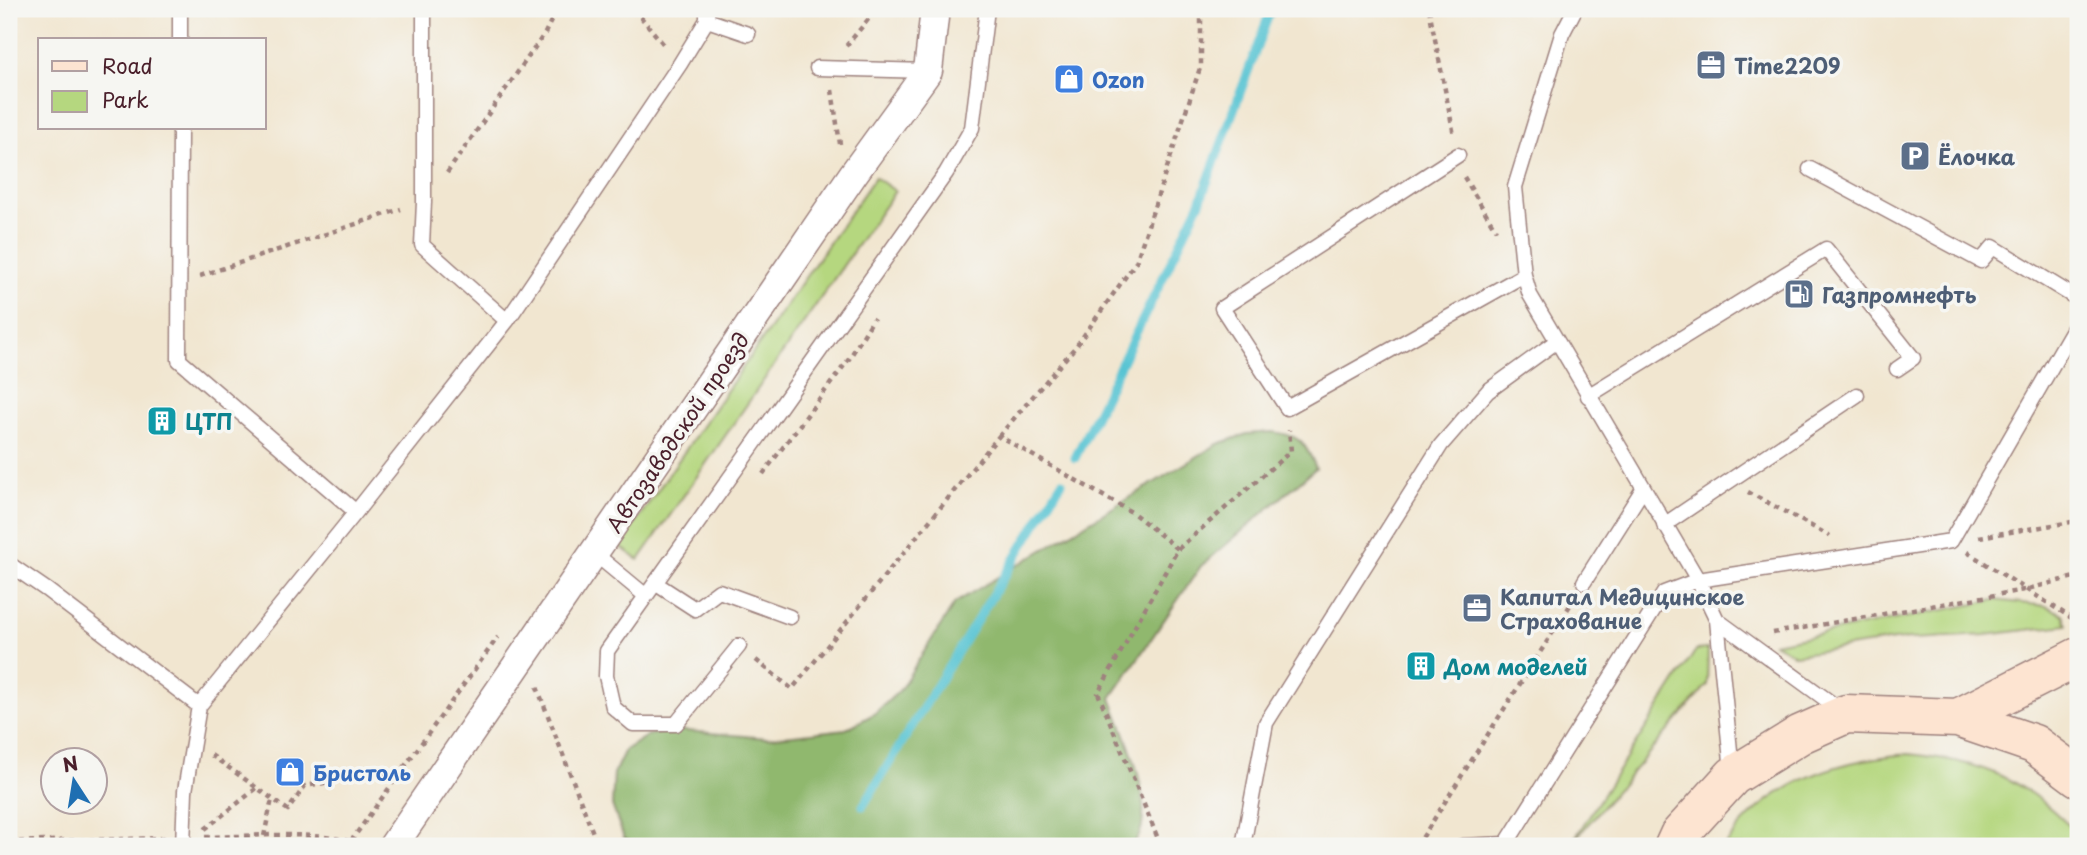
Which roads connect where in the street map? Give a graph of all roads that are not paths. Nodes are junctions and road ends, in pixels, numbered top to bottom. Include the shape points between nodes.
1 (180, 9) edge
2 (424, 9) edge
3 (935, 9) edge
4 (987, 9) edge
5 (1575, 9) edge
6 (707, 14) edge
7 (748, 34) dead end
8 (180, 38) edge
9 (823, 68) road end
10 (928, 71) junction
11 (180, 130) edge
12 (1458, 155) dead end
13 (1810, 169) dead end
14 (1524, 275) junction
15 (2078, 299) edge
16 (507, 321) junction
17 (2078, 321) edge
18 (1557, 341) junction
19 (1897, 369) dead end
20 (1857, 395) dead end
21 (1588, 396) junction
22 (1643, 489) junction
23 (356, 512) junction
24 (1664, 525) junction
25 (594, 553) junction
26 (9, 564) edge
27 (1698, 580) junction
28 (1584, 582) road end
29 (651, 589) junction
30 (790, 617) dead end
31 (1717, 620) junction
32 (739, 646) road end
33 (2078, 657) edge
34 (199, 706) junction
35 (1846, 714) junction
36 (1958, 718) junction
37 (1733, 776) junction
38 (2078, 777) edge
39 (189, 842) edge
40 (1669, 843) edge
41 (393, 846) edge
42 (1242, 846) edge
43 (1462, 846) edge

1 - 8 lane
2 - 16 lane via 422,245
3 - 10 street, Автозаводской проезд
4 - 29 lane via 972,128 953,162
5 - 14 lane via 1562,34 1515,187
6 - 7 lane
6 - 16 lane via 680,64
9 - 10 lane
10 - 25 street, Автозаводской проезд
11 - 23 lane via 179,360
12 - 14 lane via 1222,308 1287,408
13 - 15 lane via 1981,261 1993,247
14 - 18 lane via 1530,295
16 - 23 lane
17 - 27 lane via 1951,541
18 - 21 lane
18 - 42 lane via 1488,391 1441,445 1266,723
19 - 21 lane via 1913,358 1826,248
20 - 24 lane
21 - 22 lane
22 - 24 lane
22 - 28 lane
23 - 34 lane
24 - 27 lane
25 - 29 lane
25 - 41 street, Автозаводской проезд
26 - 34 lane
27 - 31 lane
27 - 43 lane via 1664,593 1506,844
29 - 30 lane via 695,609 719,592
29 - 32 lane via 607,651 612,707 633,724 676,724
31 - 35 lane
31 - 37 lane
33 - 36 main road
34 - 39 lane via 185,791
35 - 36 main road
35 - 37 main road via 1801,734
36 - 38 main road via 2034,744
37 - 40 main road

